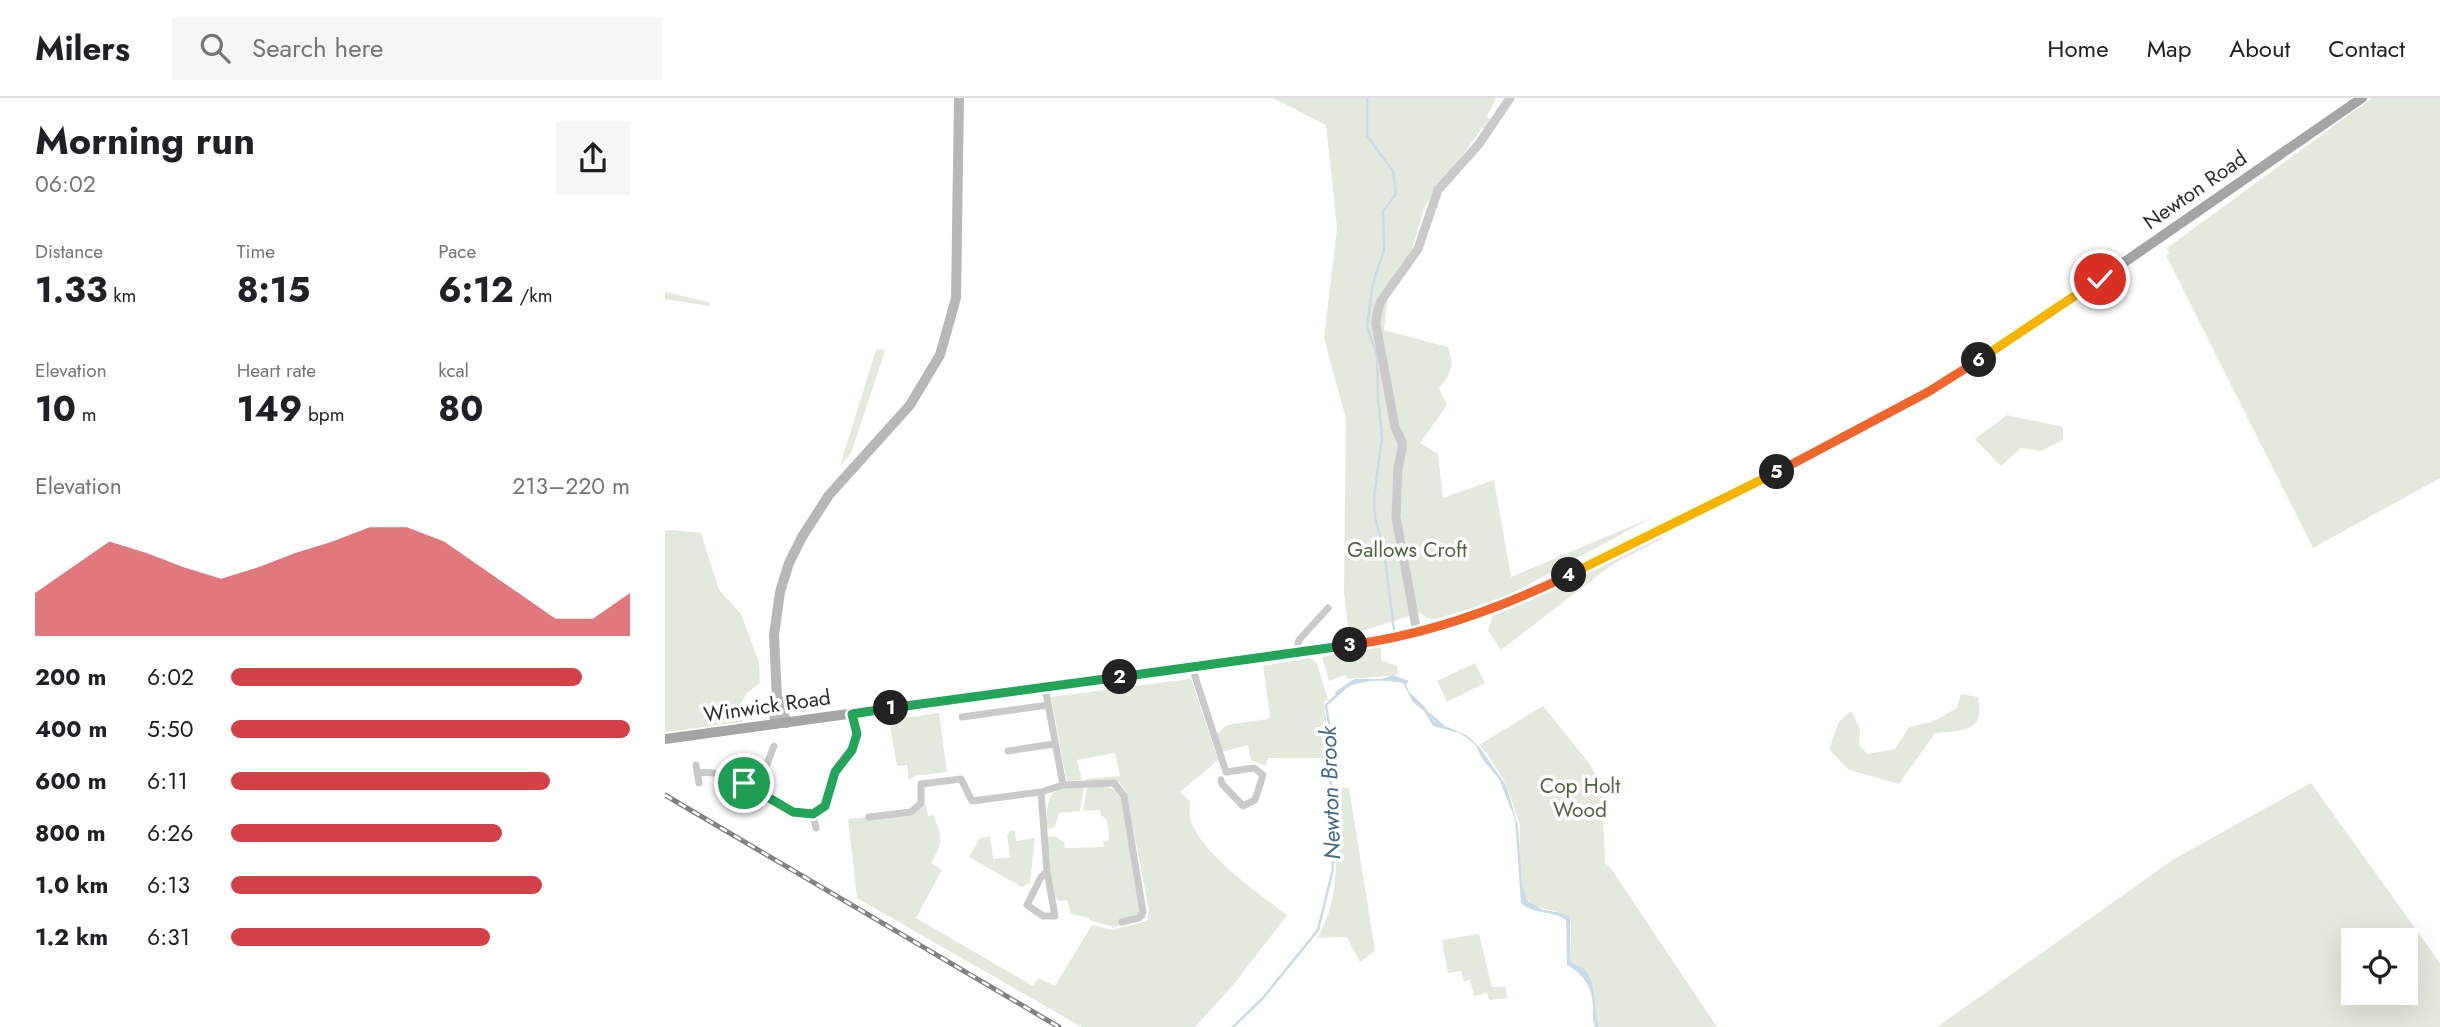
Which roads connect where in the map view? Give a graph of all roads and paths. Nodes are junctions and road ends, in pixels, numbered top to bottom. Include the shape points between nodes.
1 (959, 98) edge
2 (1510, 98) edge
3 (2362, 98) edge
4 (1328, 608) dead end
5 (1417, 633) junction
6 (1373, 642) joint
7 (1295, 653) junction
8 (1192, 667) junction
9 (1045, 687) junction
10 (1048, 705) junction
11 (852, 714) junction
12 (962, 717) dead end
13 (781, 723) junction
14 (665, 739) edge
15 (1055, 744) junction
16 (775, 746) dead end
17 (1008, 751) dead end
18 (1221, 780) dead end
19 (699, 783) dead end
20 (1063, 785) junction
21 (756, 792) junction
22 (1041, 792) junction
23 (813, 814) junction
24 (869, 817) dead end
25 (816, 828) dead end
26 (1047, 872) junction
27 (1122, 922) dead end

1 - 13 main road via 955,298 940,355 909,405 829,495 789,564 779,592 774,635
2 - 5 street via 1479,144 1438,190 1418,249 1377,313 1395,427 1402,442 1397,517
3 - 5 main road, Newton Road via 2029,328 1928,392 1540,589 1473,617
4 - 7 street via 1299,640
5 - 6 main road, Newton Road
6 - 7 main road, Winwick Road
7 - 8 main road, Winwick Road
8 - 9 main road, Winwick Road
8 - 18 street via 1226,772 1254,768 1263,775 1255,800 1243,806
9 - 10 street
9 - 11 main road, Winwick Road
10 - 12 street
10 - 15 street
11 - 13 main road, Winwick Road
11 - 23 street via 857,734 852,750 835,772 825,806
13 - 14 main road, Winwick Road
15 - 17 street
15 - 20 street
16 - 21 street
19 - 21 street via 697,769 744,783
20 - 22 street
20 - 27 street via 1114,783 1124,796 1143,912 1139,918
21 - 23 street via 793,812
22 - 24 street via 972,801 961,779 921,784 921,803 911,812
22 - 26 street
23 - 25 street
26 - 26 street via 1049,883 1055,916 1043,916 1027,905

